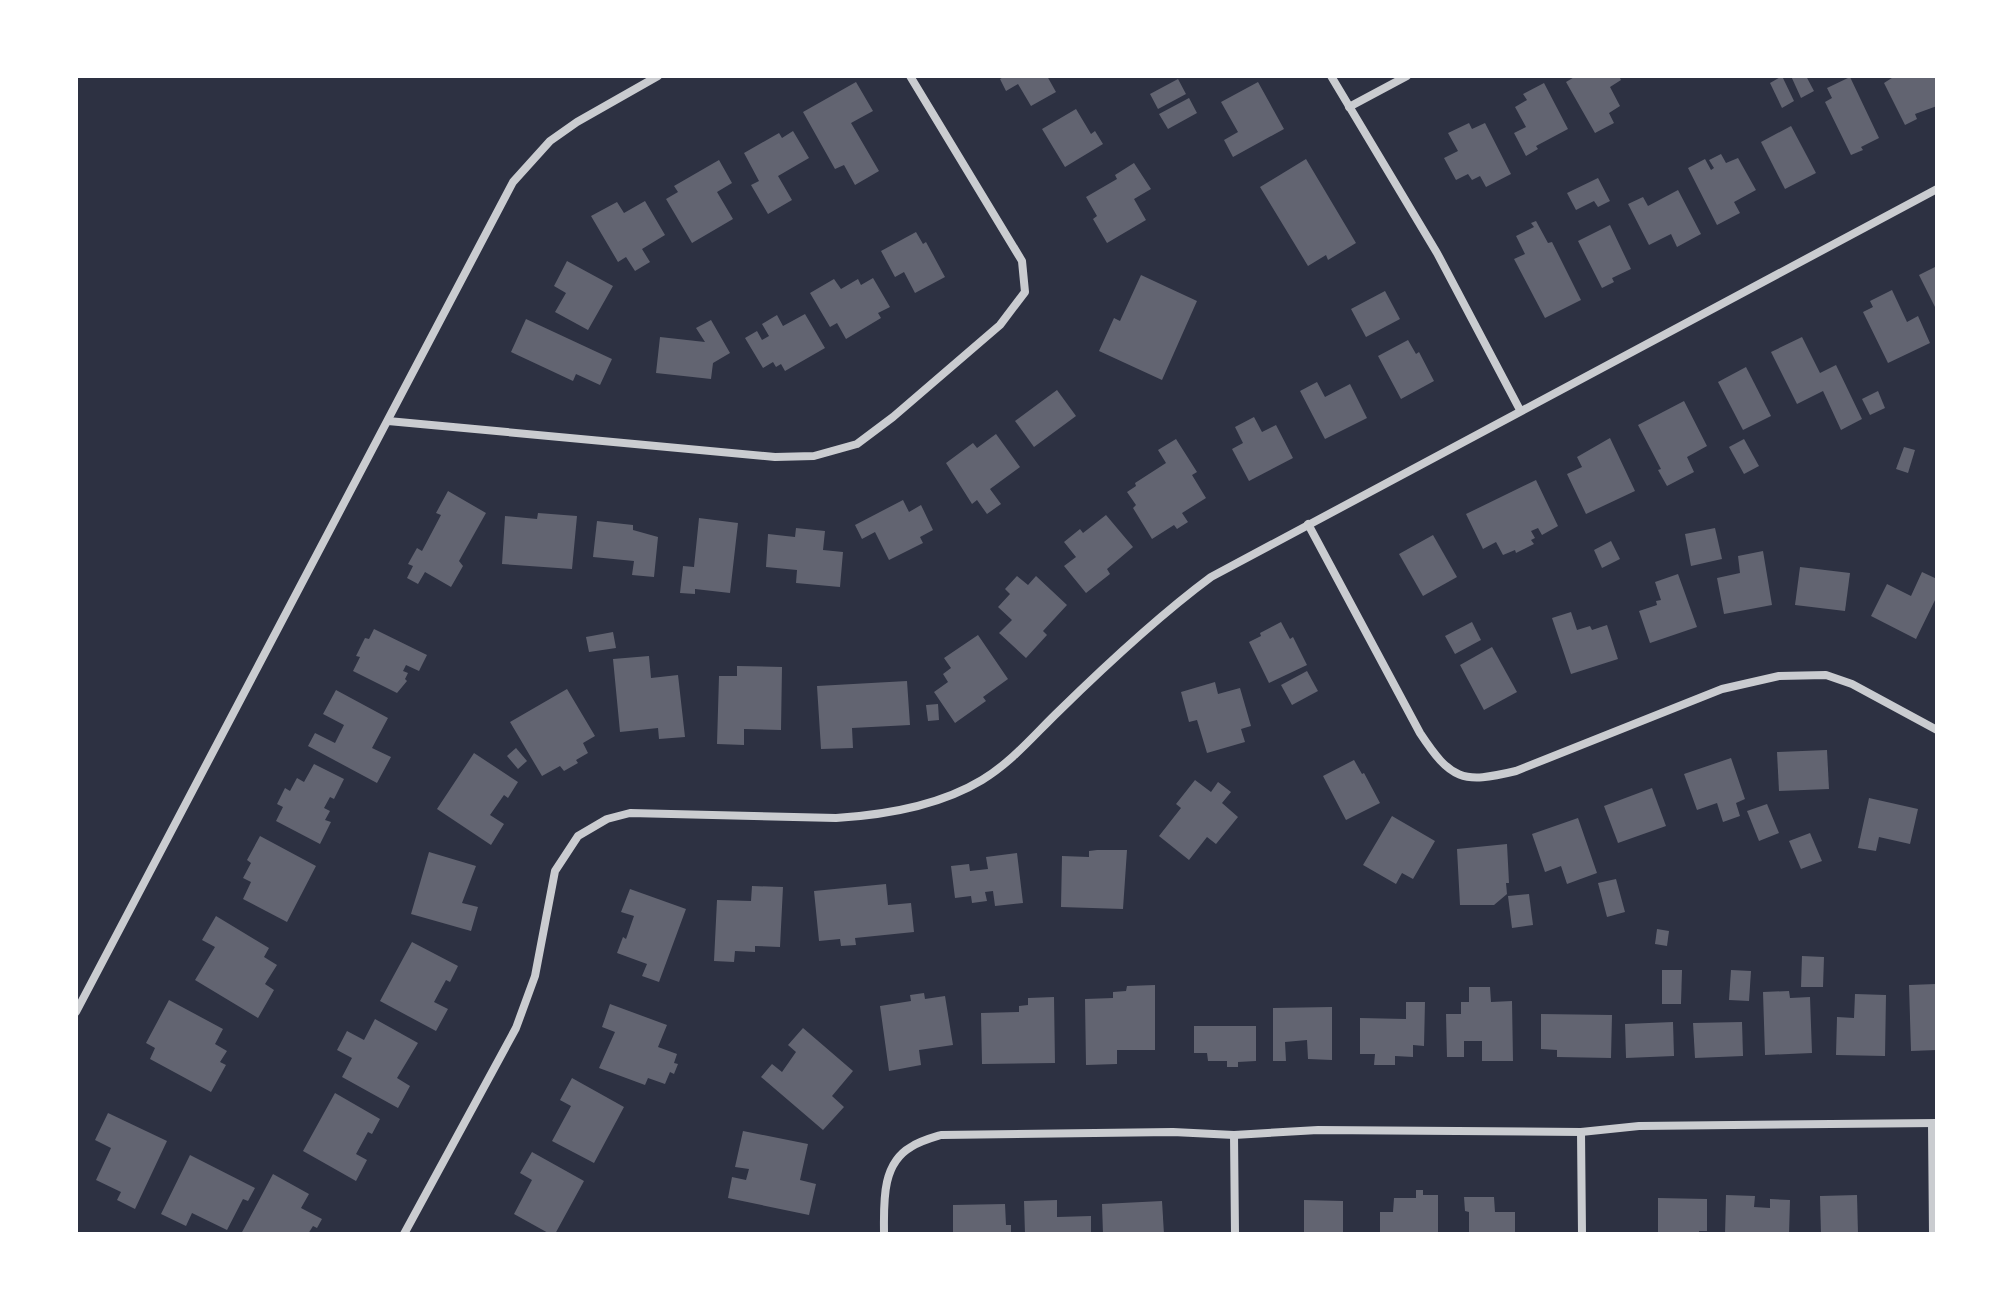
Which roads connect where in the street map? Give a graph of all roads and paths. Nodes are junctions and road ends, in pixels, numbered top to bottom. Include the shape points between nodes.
1 (658, 76) edge
2 (910, 76) edge
3 (1331, 76) edge
4 (1407, 76) edge
5 (1349, 107) junction
6 (1937, 189) edge
7 (1520, 410) junction
8 (388, 421) junction
9 (1308, 524) junction
10 (1937, 730) edge
11 (76, 1012) edge
12 (1934, 1124) edge
13 (1581, 1132) junction
14 (1234, 1135) junction
15 (404, 1234) edge
16 (884, 1234) edge
17 (1235, 1234) edge
18 (1582, 1234) edge
19 (1933, 1234) edge

1 - 8 street via 550,141 513,182
2 - 8 street via 1022,261 1025,292 1000,325 857,444 814,456 775,457
3 - 5 street
4 - 5 street
5 - 7 street via 1437,253
6 - 7 street
7 - 9 street
8 - 11 street
9 - 10 street via 1420,733 1438,761 1466,778 1516,771 1722,689 1779,676 1826,675
9 - 15 street via 1175,603 1012,760 927,804 836,818 630,813 578,836 555,871 535,976 516,1028
12 - 13 street via 1639,1126
12 - 19 street
13 - 14 street via 1318,1130
13 - 18 street
14 - 16 street via 941,1135 909,1147 890,1170
14 - 17 street

